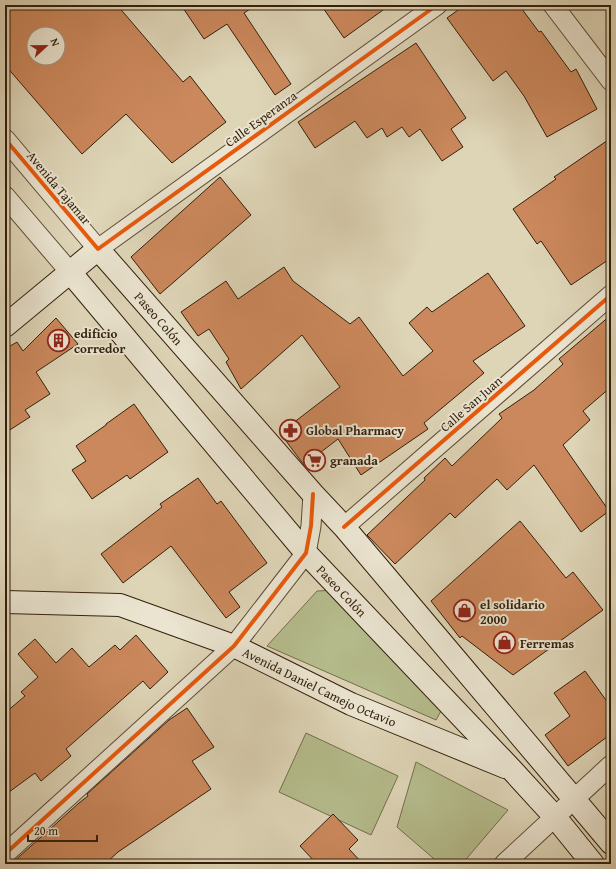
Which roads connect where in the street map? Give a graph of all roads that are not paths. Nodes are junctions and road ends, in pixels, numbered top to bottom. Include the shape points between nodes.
1 (437, 5) edge
2 (553, 5) edge
3 (611, 81) edge
4 (5, 139) edge
5 (5, 196) edge
6 (98, 250) junction
7 (70, 272) junction
8 (611, 295) edge
9 (5, 326) edge
10 (313, 494) junction
11 (344, 527) junction
12 (306, 553) junction
13 (5, 602) edge
14 (234, 646) junction
15 (611, 765) edge
16 (512, 770) junction
17 (574, 800) junction
18 (554, 817) junction
19 (611, 843) edge
20 (5, 854) edge
21 (504, 864) edge
22 (593, 864) edge

1 - 6 street, Calle Esperanza
2 - 3 street
4 - 6 street, Avenida Tajamar
5 - 7 street
6 - 7 main road
6 - 10 main road, Paseo Colón
7 - 9 main road
7 - 12 main road, Paseo Colón
8 - 11 street, Calle San Juan
10 - 11 main road, Paseo Colón
10 - 12 street
11 - 17 main road, Paseo Colón
12 - 14 street
12 - 16 main road, Paseo Colón
13 - 14 main road, Avenida Daniel Camejo Octavio via 120,605
14 - 16 main road, Avenida Daniel Camejo Octavio via 351,704
14 - 20 street
15 - 17 street
16 - 18 main road, Paseo Colón
17 - 18 street
17 - 19 main road, Paseo Colón
18 - 21 street
18 - 22 main road, Paseo Colón

